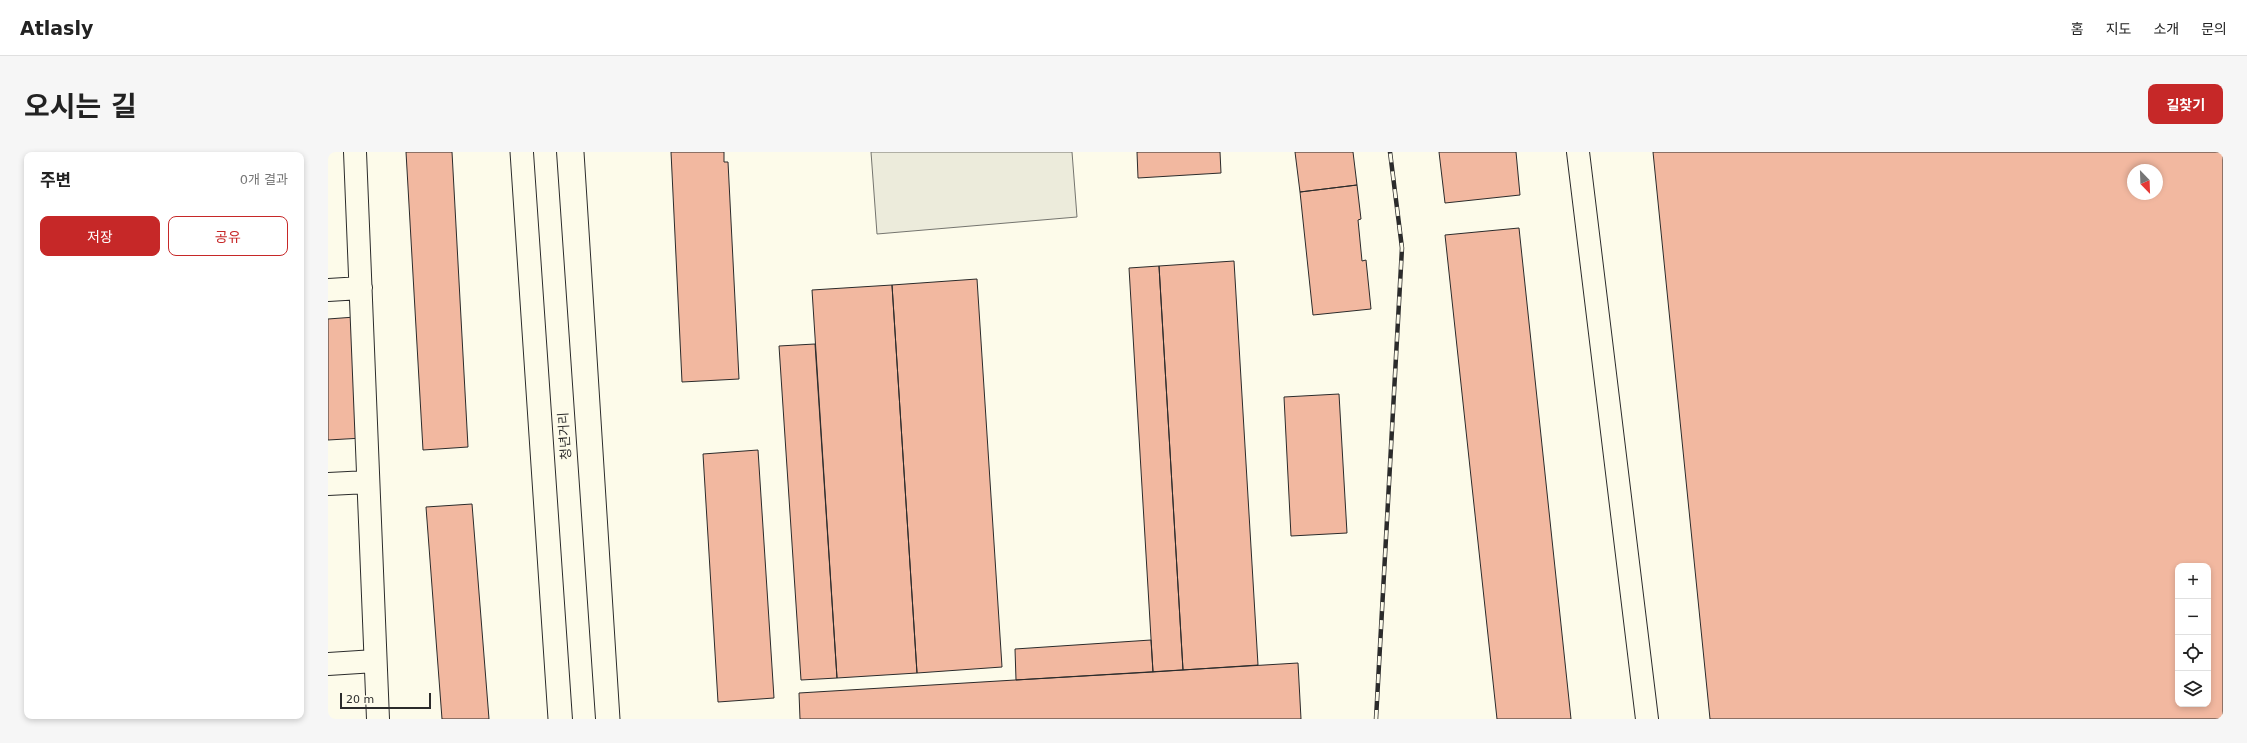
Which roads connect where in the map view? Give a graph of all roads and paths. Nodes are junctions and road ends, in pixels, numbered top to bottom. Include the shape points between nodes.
1 (355, 152) edge
2 (545, 152) edge
3 (1578, 152) edge
4 (360, 288) junction
5 (328, 290) edge
6 (368, 482) junction
7 (328, 484) edge
8 (375, 661) junction
9 (328, 664) edge
10 (378, 719) edge
11 (584, 719) edge
12 (1647, 719) edge

1 - 4 main road
2 - 11 main road, 청년거리
3 - 12 main road
4 - 5 main road
4 - 6 main road
6 - 7 main road
6 - 8 main road
8 - 9 main road
8 - 10 main road

